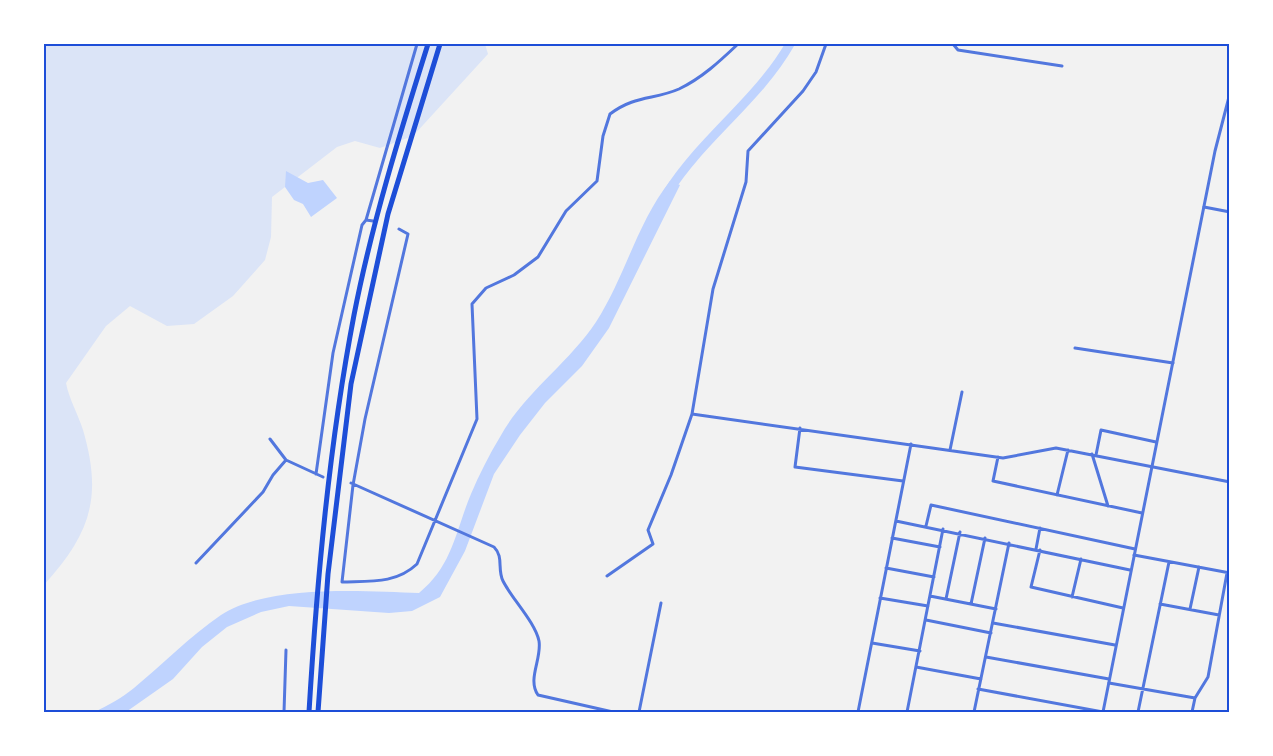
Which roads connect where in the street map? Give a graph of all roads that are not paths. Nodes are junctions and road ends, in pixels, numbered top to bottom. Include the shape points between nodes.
1 (417, 44) edge
2 (428, 44) edge
3 (440, 44) edge
4 (738, 44) edge
5 (826, 44) edge
6 (952, 44) edge
7 (1062, 66) dead end
8 (1230, 93) edge
9 (1204, 207) junction
10 (1230, 212) edge
11 (366, 220) junction
12 (373, 222) dead end
13 (399, 229) dead end
14 (1075, 348) dead end
15 (1173, 363) junction
16 (962, 392) dead end
17 (692, 414) junction
18 (800, 428) junction
19 (270, 439) dead end
20 (1156, 442) junction
21 (911, 444) junction
22 (950, 450) junction
23 (1068, 450) junction
24 (1094, 455) junction
25 (998, 457) junction
26 (286, 460) junction
27 (1151, 466) junction
28 (316, 474) junction
29 (323, 477) dead end
30 (903, 481) junction
31 (1230, 482) edge
32 (352, 484) junction
33 (1057, 495) junction
34 (1108, 506) junction
35 (1142, 513) junction
36 (436, 519) junction
37 (896, 520) junction
38 (926, 526) junction
39 (1040, 528) junction
40 (943, 529) junction
41 (960, 532) junction
42 (985, 537) junction
43 (892, 538) junction
44 (1009, 543) junction
45 (939, 547) junction
46 (1038, 549) junction
47 (1135, 549) junction
48 (1134, 555) junction
49 (1081, 559) junction
50 (1169, 562) junction
51 (196, 563) dead end
52 (1199, 567) junction
53 (886, 568) junction
54 (1130, 570) junction
55 (1228, 573) edge
56 (607, 576) dead end
57 (934, 577) junction
58 (930, 596) junction
59 (1072, 597) junction
60 (880, 598) junction
61 (946, 599) junction
62 (661, 603) dead end
63 (971, 604) junction
64 (1160, 604) junction
65 (928, 606) junction
66 (1123, 608) junction
67 (996, 609) junction
68 (1190, 609) junction
69 (1219, 615) junction
70 (926, 620) junction
71 (993, 623) junction
72 (991, 633) junction
73 (872, 643) junction
74 (1115, 645) junction
75 (286, 650) dead end
76 (920, 651) junction
77 (986, 657) junction
78 (916, 667) junction
79 (981, 679) junction
80 (1109, 681) junction
81 (978, 689) junction
82 (1142, 689) junction
83 (1194, 698) junction
84 (318, 711) edge
85 (284, 712) edge
86 (309, 712) edge
87 (613, 712) edge
88 (639, 712) edge
89 (858, 712) edge
90 (907, 712) edge
91 (974, 712) edge
92 (1103, 712) edge
93 (1138, 712) edge
94 (1192, 712) edge

1 - 11 street
2 - 86 highway via 378,213 342,383 319,573
3 - 84 highway via 388,214 351,384 328,574
4 - 36 street via 703,75 678,89 634,99 610,114 597,180 566,211 530,264 479,293 472,304 477,419
5 - 17 street via 816,72 803,91 748,151 749,172 711,299
6 - 7 street via 958,50
8 - 9 street
9 - 10 street
9 - 15 street
11 - 12 street
11 - 28 street via 336,343
13 - 32 street via 408,234
14 - 15 street
15 - 20 street
16 - 22 street
17 - 18 street
17 - 56 street via 648,530 653,544
18 - 21 street
18 - 30 street via 795,467
19 - 26 street
20 - 24 street via 1101,430
20 - 27 street
21 - 22 street
21 - 30 street
22 - 25 street
23 - 24 street
23 - 25 street via 1056,447
23 - 33 street
24 - 27 street
24 - 34 street
25 - 33 street via 993,481
26 - 28 street
26 - 51 street via 263,492
27 - 31 street
27 - 35 street
28 - 29 street
30 - 37 street
32 - 36 street
32 - 36 street via 342,582 385,581 410,571 417,564
33 - 34 street
34 - 35 street
35 - 47 street
36 - 87 street via 494,547 500,558 502,580 538,641 534,676 538,695
37 - 38 street
37 - 43 street
38 - 39 street via 931,505
38 - 40 street
39 - 46 street
39 - 47 street
40 - 41 street
40 - 45 street
41 - 42 street
41 - 61 street
42 - 44 street
42 - 63 street
43 - 45 street
43 - 53 street
44 - 46 street
44 - 67 street
45 - 57 street
46 - 49 street
46 - 59 street via 1031,587
47 - 48 street
48 - 50 street
48 - 54 street
49 - 54 street
49 - 59 street
50 - 52 street
50 - 64 street
52 - 55 street
52 - 68 street
53 - 57 street
53 - 60 street
54 - 66 street
55 - 69 street
57 - 58 street
58 - 61 street
58 - 65 street
59 - 66 street
60 - 65 street
60 - 73 street
61 - 63 street
62 - 88 street
63 - 67 street
64 - 68 street
64 - 82 street
65 - 70 street
66 - 74 street
67 - 71 street
68 - 69 street
69 - 83 street via 1208,677
70 - 72 street
70 - 76 street
71 - 72 street
71 - 74 street
72 - 77 street
73 - 76 street
73 - 89 street
74 - 80 street
75 - 85 street
76 - 78 street
77 - 79 street
77 - 80 street
78 - 79 street
78 - 90 street
79 - 81 street
80 - 82 street
80 - 92 street
81 - 91 street
81 - 92 street
82 - 83 street
82 - 93 street
83 - 94 street

